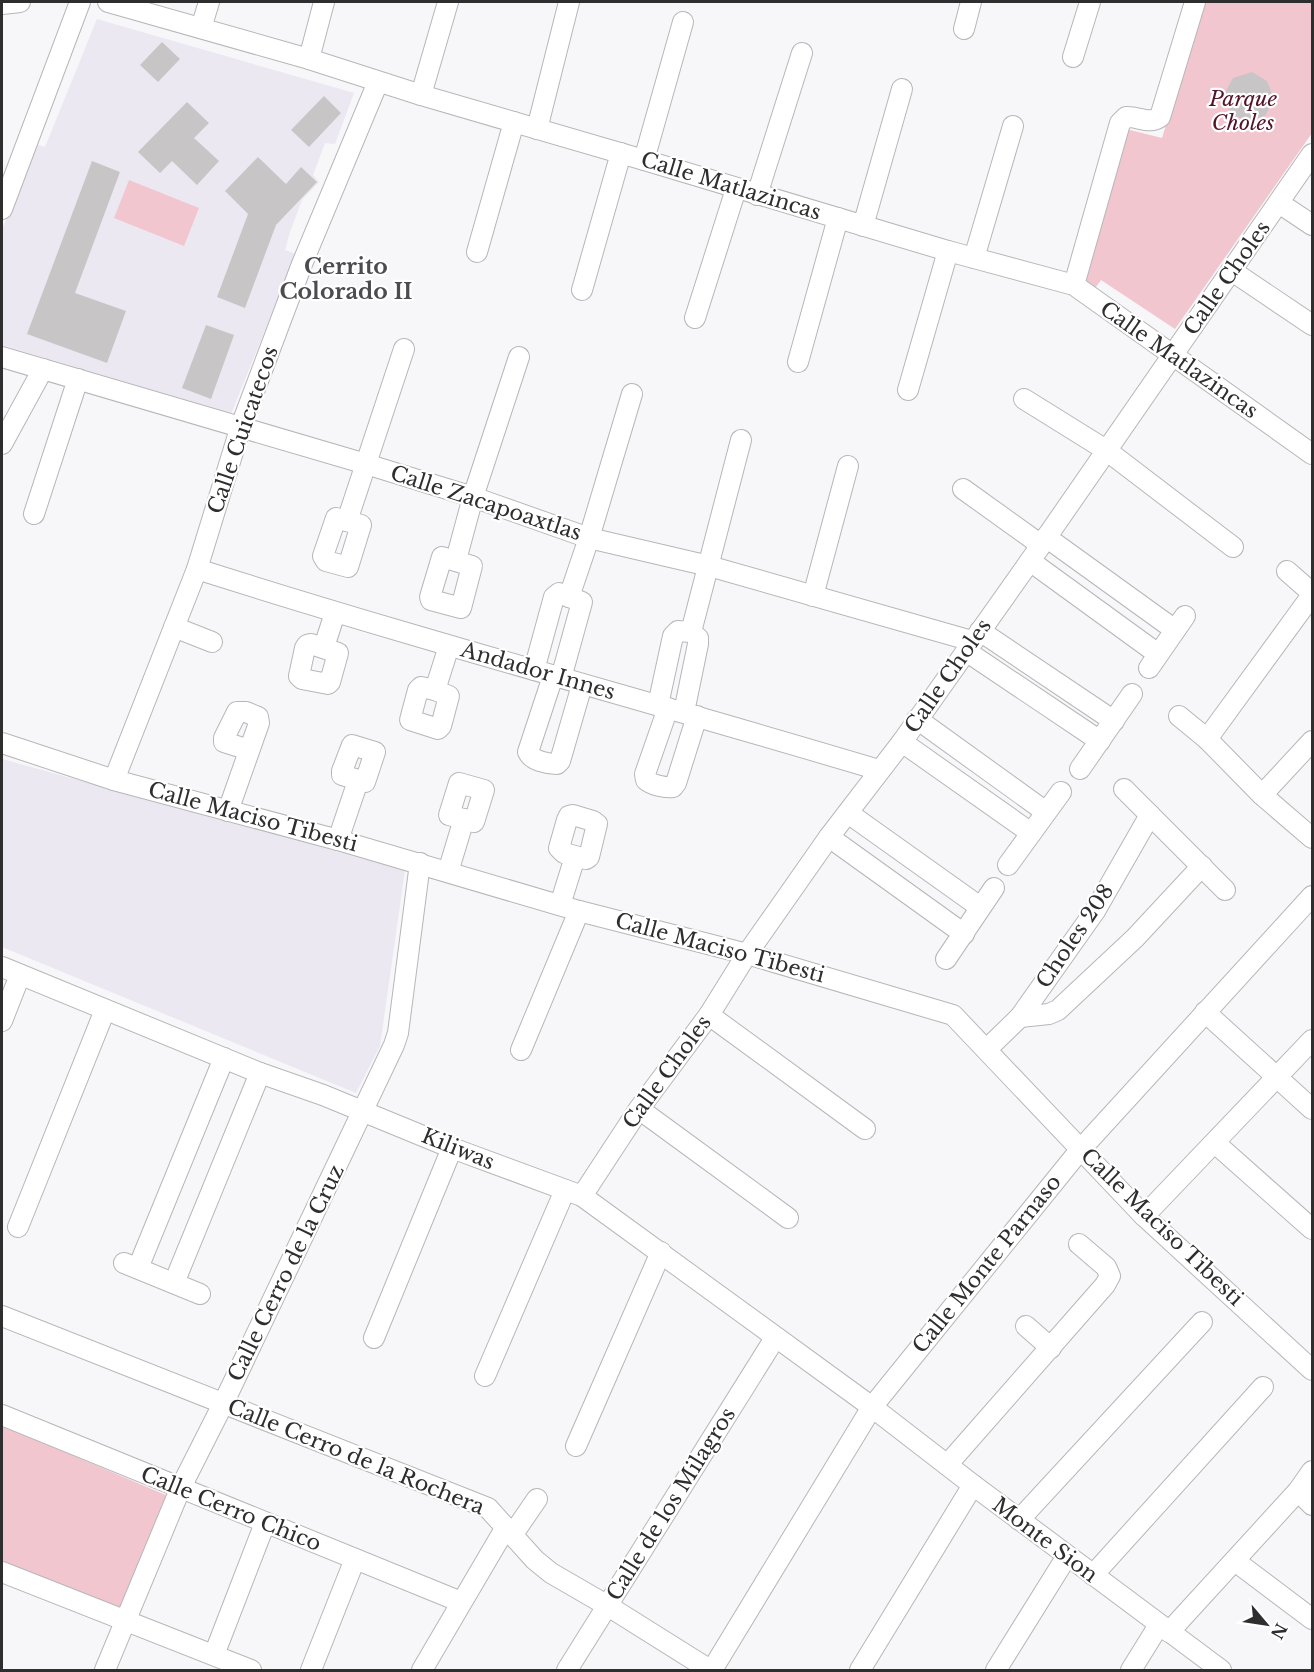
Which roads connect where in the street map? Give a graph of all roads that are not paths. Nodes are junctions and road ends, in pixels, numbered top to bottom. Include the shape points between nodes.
1 (20, 2) edge
2 (80, 2) edge
3 (108, 2) edge
4 (209, 2) edge
5 (324, 2) edge
6 (448, 2) edge
7 (569, 2) edge
8 (971, 2) edge
9 (1090, 2) edge
10 (1195, 2) edge
11 (2, 4) edge
12 (683, 22) dead end
13 (201, 28) junction
14 (964, 29) dead end
15 (802, 54) dead end
16 (1073, 57) dead end
17 (309, 59) junction
18 (378, 82) junction
19 (902, 89) dead end
20 (421, 95) junction
21 (514, 122) junction
22 (1013, 126) dead end
23 (537, 129) junction
24 (621, 153) junction
25 (1312, 154) edge
26 (644, 160) junction
27 (736, 189) junction
28 (758, 195) junction
29 (1279, 203) junction
30 (2, 209) edge
31 (838, 218) junction
32 (1312, 225) edge
33 (863, 226) junction
34 (948, 251) junction
35 (477, 252) dead end
36 (974, 258) junction
37 (1232, 271) junction
38 (1074, 285) junction
39 (582, 290) dead end
40 (695, 318) dead end
41 (1312, 325) edge
42 (404, 349) dead end
43 (1173, 356) junction
44 (2, 357) edge
45 (519, 357) dead end
46 (798, 362) dead end
47 (43, 369) junction
48 (78, 379) junction
49 (908, 390) dead end
50 (632, 394) dead end
51 (1024, 399) dead end
52 (241, 426) junction
53 (741, 440) dead end
54 (2, 444) edge
55 (1106, 450) junction
56 (1312, 454) edge
57 (366, 464) junction
58 (848, 466) dead end
59 (963, 489) dead end
60 (473, 497) junction
61 (34, 514) dead end
62 (347, 521) dead end
63 (589, 538) junction
64 (1233, 546) dead end
65 (1039, 548) junction
66 (456, 560) dead end
67 (709, 566) junction
68 (197, 569) junction
69 (1287, 571) dead end
70 (1312, 594) edge
71 (813, 596) junction
72 (569, 597) junction
73 (335, 613) junction
74 (174, 627) junction
75 (691, 632) junction
76 (973, 641) junction
77 (212, 642) dead end
78 (449, 646) junction
79 (324, 647) dead end
80 (534, 670) junction
81 (557, 677) junction
82 (582, 685) junction
83 (435, 690) dead end
84 (1132, 694) dead end
85 (677, 710) junction
86 (1179, 716) dead end
87 (917, 719) junction
88 (1114, 721) junction
89 (1207, 739) junction
90 (1100, 741) junction
91 (1312, 741) edge
92 (902, 742) junction
93 (2, 743) edge
94 (249, 750) dead end
95 (1080, 769) dead end
96 (879, 770) junction
97 (114, 780) junction
98 (358, 781) dead end
99 (1124, 789) dead end
100 (1061, 792) dead end
101 (1262, 795) junction
102 (228, 811) junction
103 (1046, 812) junction
104 (848, 813) junction
105 (1150, 815) junction
106 (464, 819) dead end
107 (1031, 833) junction
108 (829, 837) junction
109 (1312, 838) edge
110 (338, 840) junction
111 (575, 857) dead end
112 (420, 863) junction
113 (1008, 865) dead end
114 (1202, 866) junction
115 (448, 872) junction
116 (994, 888) dead end
117 (1225, 890) dead end
118 (1312, 896) edge
119 (980, 907) junction
120 (570, 908) junction
121 (964, 934) junction
122 (747, 954) junction
123 (946, 959) dead end
124 (2, 967) edge
125 (20, 975) junction
126 (105, 1010) junction
127 (1205, 1012) junction
128 (708, 1015) junction
129 (1020, 1017) junction
130 (2, 1021) edge
131 (1312, 1040) edge
132 (987, 1049) junction
133 (521, 1050) dead end
134 (224, 1058) junction
135 (260, 1073) junction
136 (1278, 1077) junction
137 (639, 1108) junction
138 (1312, 1109) edge
139 (363, 1110) junction
140 (865, 1129) dead end
141 (1215, 1143) junction
142 (452, 1148) junction
143 (1080, 1150) junction
144 (573, 1193) junction
145 (1143, 1216) junction
146 (788, 1218) dead end
147 (18, 1227) dead end
148 (1312, 1228) edge
149 (1079, 1244) dead end
150 (661, 1252) junction
151 (174, 1283) junction
152 (200, 1294) dead end
153 (2, 1316) edge
154 (1202, 1322) dead end
155 (1026, 1326) dead end
156 (374, 1338) dead end
157 (775, 1338) junction
158 (1051, 1348) junction
159 (1312, 1370) edge
160 (484, 1376) dead end
161 (1263, 1387) dead end
162 (224, 1402) junction
163 (872, 1407) junction
164 (2, 1415) edge
165 (576, 1446) dead end
166 (947, 1465) junction
167 (1312, 1471) edge
168 (973, 1485) junction
169 (181, 1487) junction
170 (1298, 1491) junction
171 (537, 1499) dead end
172 (1312, 1505) edge
173 (1019, 1520) junction
174 (265, 1523) junction
175 (510, 1530) junction
176 (1067, 1556) junction
177 (355, 1559) junction
178 (1235, 1561) junction
179 (2, 1572) edge
180 (1093, 1575) junction
181 (461, 1602) junction
182 (608, 1606) junction
183 (1312, 1619) edge
184 (126, 1620) junction
185 (1164, 1629) junction
186 (214, 1655) junction
187 (105, 1671) edge
188 (251, 1671) edge
189 (311, 1671) edge
190 (422, 1671) edge
191 (567, 1671) edge
192 (711, 1671) edge
193 (860, 1671) edge
194 (996, 1671) edge
195 (1131, 1671) edge
196 (1221, 1671) edge

1 - 11 street
2 - 30 street
3 - 13 street, Calle Matlazincas
4 - 13 street
5 - 17 street
6 - 20 street
7 - 23 street
8 - 14 street
9 - 16 street
10 - 38 street via 1160,117 1149,121 1132,116 1120,123
12 - 26 street
13 - 17 street, Calle Matlazincas
15 - 28 street
17 - 18 street, Calle Matlazincas
18 - 20 street, Calle Matlazincas
18 - 52 street, Calle Cuicatecos via 302,264
19 - 33 street
20 - 21 street, Calle Matlazincas
21 - 23 street, Calle Matlazincas
21 - 35 street
22 - 36 street
23 - 24 street, Calle Matlazincas
24 - 26 street, Calle Matlazincas
24 - 39 street
25 - 29 street, Calle Choles
26 - 27 street, Calle Matlazincas
27 - 28 street, Calle Matlazincas
27 - 40 street
28 - 31 street, Calle Matlazincas
29 - 32 street
29 - 37 street, Calle Choles
31 - 33 street, Calle Matlazincas
31 - 46 street
33 - 34 street, Calle Matlazincas
34 - 36 street, Calle Matlazincas
34 - 49 street
36 - 38 street, Calle Matlazincas
37 - 41 street
37 - 43 street, Calle Choles
38 - 43 street, Calle Matlazincas
42 - 57 street
43 - 55 street, Calle Choles
43 - 56 street, Calle Matlazincas
44 - 47 street, Calle Zacapoaxtlas
45 - 60 street
47 - 48 street, Calle Zacapoaxtlas
47 - 54 street
48 - 52 street, Calle Zacapoaxtlas
48 - 61 street
50 - 63 street
51 - 55 street
52 - 57 street, Calle Zacapoaxtlas
52 - 68 street, Calle Cuicatecos
53 - 67 street
55 - 64 street
55 - 65 street, Calle Choles
57 - 60 street, Calle Zacapoaxtlas
57 - 62 street
58 - 71 street
59 - 65 street
60 - 63 street, Calle Zacapoaxtlas
60 - 66 street
63 - 67 street, Calle Zacapoaxtlas
63 - 72 street
65 - 65 street via 1153,661 1180,623
65 - 76 street, Calle Choles
67 - 71 street, Calle Zacapoaxtlas
67 - 75 street
68 - 73 street, Andador Innes
68 - 74 street, Calle Cuicatecos
69 - 70 street
70 - 89 street
71 - 76 street, Calle Zacapoaxtlas
72 - 80 street via 559,593 554,597
72 - 81 street via 581,600 582,605
73 - 78 street, Andador Innes
73 - 79 street
74 - 77 street
74 - 97 street, Calle Cuicatecos
75 - 85 street via 698,638 698,644
75 - 85 street via 678,631 673,636
76 - 87 street, Calle Choles
76 - 88 street
76 - 90 street
78 - 80 street, Andador Innes
78 - 83 street
80 - 81 street, Andador Innes
81 - 82 street, Andador Innes
81 - 82 street via 528,752 533,759 553,765 560,760
82 - 85 street, Andador Innes
84 - 88 street
85 - 96 street, Andador Innes
86 - 89 street
87 - 92 street, Calle Choles
87 - 103 street
88 - 90 street
89 - 101 street
90 - 95 street
91 - 101 street
92 - 96 street, Calle Choles
92 - 107 street
93 - 97 street, Calle Maciso Tibesti
94 - 102 street
96 - 104 street, Calle Choles
97 - 102 street, Calle Maciso Tibesti
98 - 110 street
99 - 105 street
100 - 103 street
101 - 109 street
102 - 110 street, Calle Maciso Tibesti
103 - 107 street
104 - 108 street, Calle Choles
104 - 119 street
105 - 114 street
105 - 129 street, Choles 208 via 1095,911
106 - 115 street
107 - 113 street
108 - 121 street
108 - 122 street, Calle Choles
110 - 112 street, Calle Maciso Tibesti
111 - 120 street
112 - 115 street, Calle Maciso Tibesti
112 - 139 street, Calle Cerro de la Cruz via 398,1033
114 - 117 street
114 - 129 street via 1135,938 1058,1010
115 - 120 street, Calle Maciso Tibesti
116 - 119 street
118 - 127 street, Calle Monte Parnaso
119 - 121 street
120 - 122 street, Calle Maciso Tibesti
120 - 133 street
121 - 123 street
122 - 128 street, Calle Choles
122 - 132 street, Calle Maciso Tibesti via 946,1011
124 - 125 street, Kiliwas
125 - 126 street, Kiliwas
125 - 130 street
126 - 134 street, Kiliwas
126 - 147 street
127 - 136 street
127 - 143 street, Calle Monte Parnaso
128 - 137 street, Calle Choles
128 - 140 street
129 - 132 street, Choles 208
131 - 136 street
132 - 143 street, Calle Maciso Tibesti
134 - 135 street, Kiliwas
134 - 151 street via 131,1265
135 - 139 street, Kiliwas
135 - 151 street
136 - 138 street
136 - 141 street
137 - 144 street, Calle Choles
137 - 146 street
139 - 142 street, Kiliwas
139 - 162 street, Calle Cerro de la Cruz
141 - 145 street
141 - 148 street
142 - 144 street, Kiliwas
142 - 156 street
143 - 145 street, Calle Maciso Tibesti
143 - 163 street, Calle Monte Parnaso
144 - 150 street, Kiliwas
144 - 160 street, Calle Choles
145 - 159 street, Calle Maciso Tibesti
149 - 158 street via 1106,1267 1110,1276
150 - 157 street, Kiliwas
150 - 165 street
151 - 152 street
153 - 162 street, Calle Cerro de la Rochera
154 - 173 street
155 - 158 street
157 - 163 street, Kiliwas
157 - 182 street, Calle de los Milagros
158 - 166 street
161 - 180 street
162 - 169 street, Calle Cerro de la Cruz
162 - 175 street, Calle Cerro de la Rochera via 488,1508
163 - 166 street, Monte Sion
163 - 192 street, Calle Monte Parnaso
164 - 169 street, Calle Cerro Chico
166 - 168 street, Monte Sion
167 - 170 street
168 - 173 street, Monte Sion
168 - 193 street
169 - 174 street, Calle Cerro Chico
169 - 184 street, Calle Cerro de la Cruz
170 - 172 street
170 - 178 street
171 - 175 street
173 - 176 street, Monte Sion
174 - 177 street, Calle Cerro Chico
174 - 186 street
175 - 181 street
175 - 182 street, Calle Cerro de la Rochera via 551,1573
176 - 180 street, Monte Sion
176 - 194 street
177 - 181 street, Calle Cerro Chico
177 - 189 street
178 - 183 street
178 - 185 street
179 - 184 street
180 - 185 street, Monte Sion
181 - 190 street
182 - 191 street, Calle de los Milagros
182 - 192 street, Calle Cerro de la Rochera
184 - 186 street
184 - 187 street, Calle Cerro de la Cruz
185 - 195 street
185 - 196 street, Monte Sion
186 - 188 street

